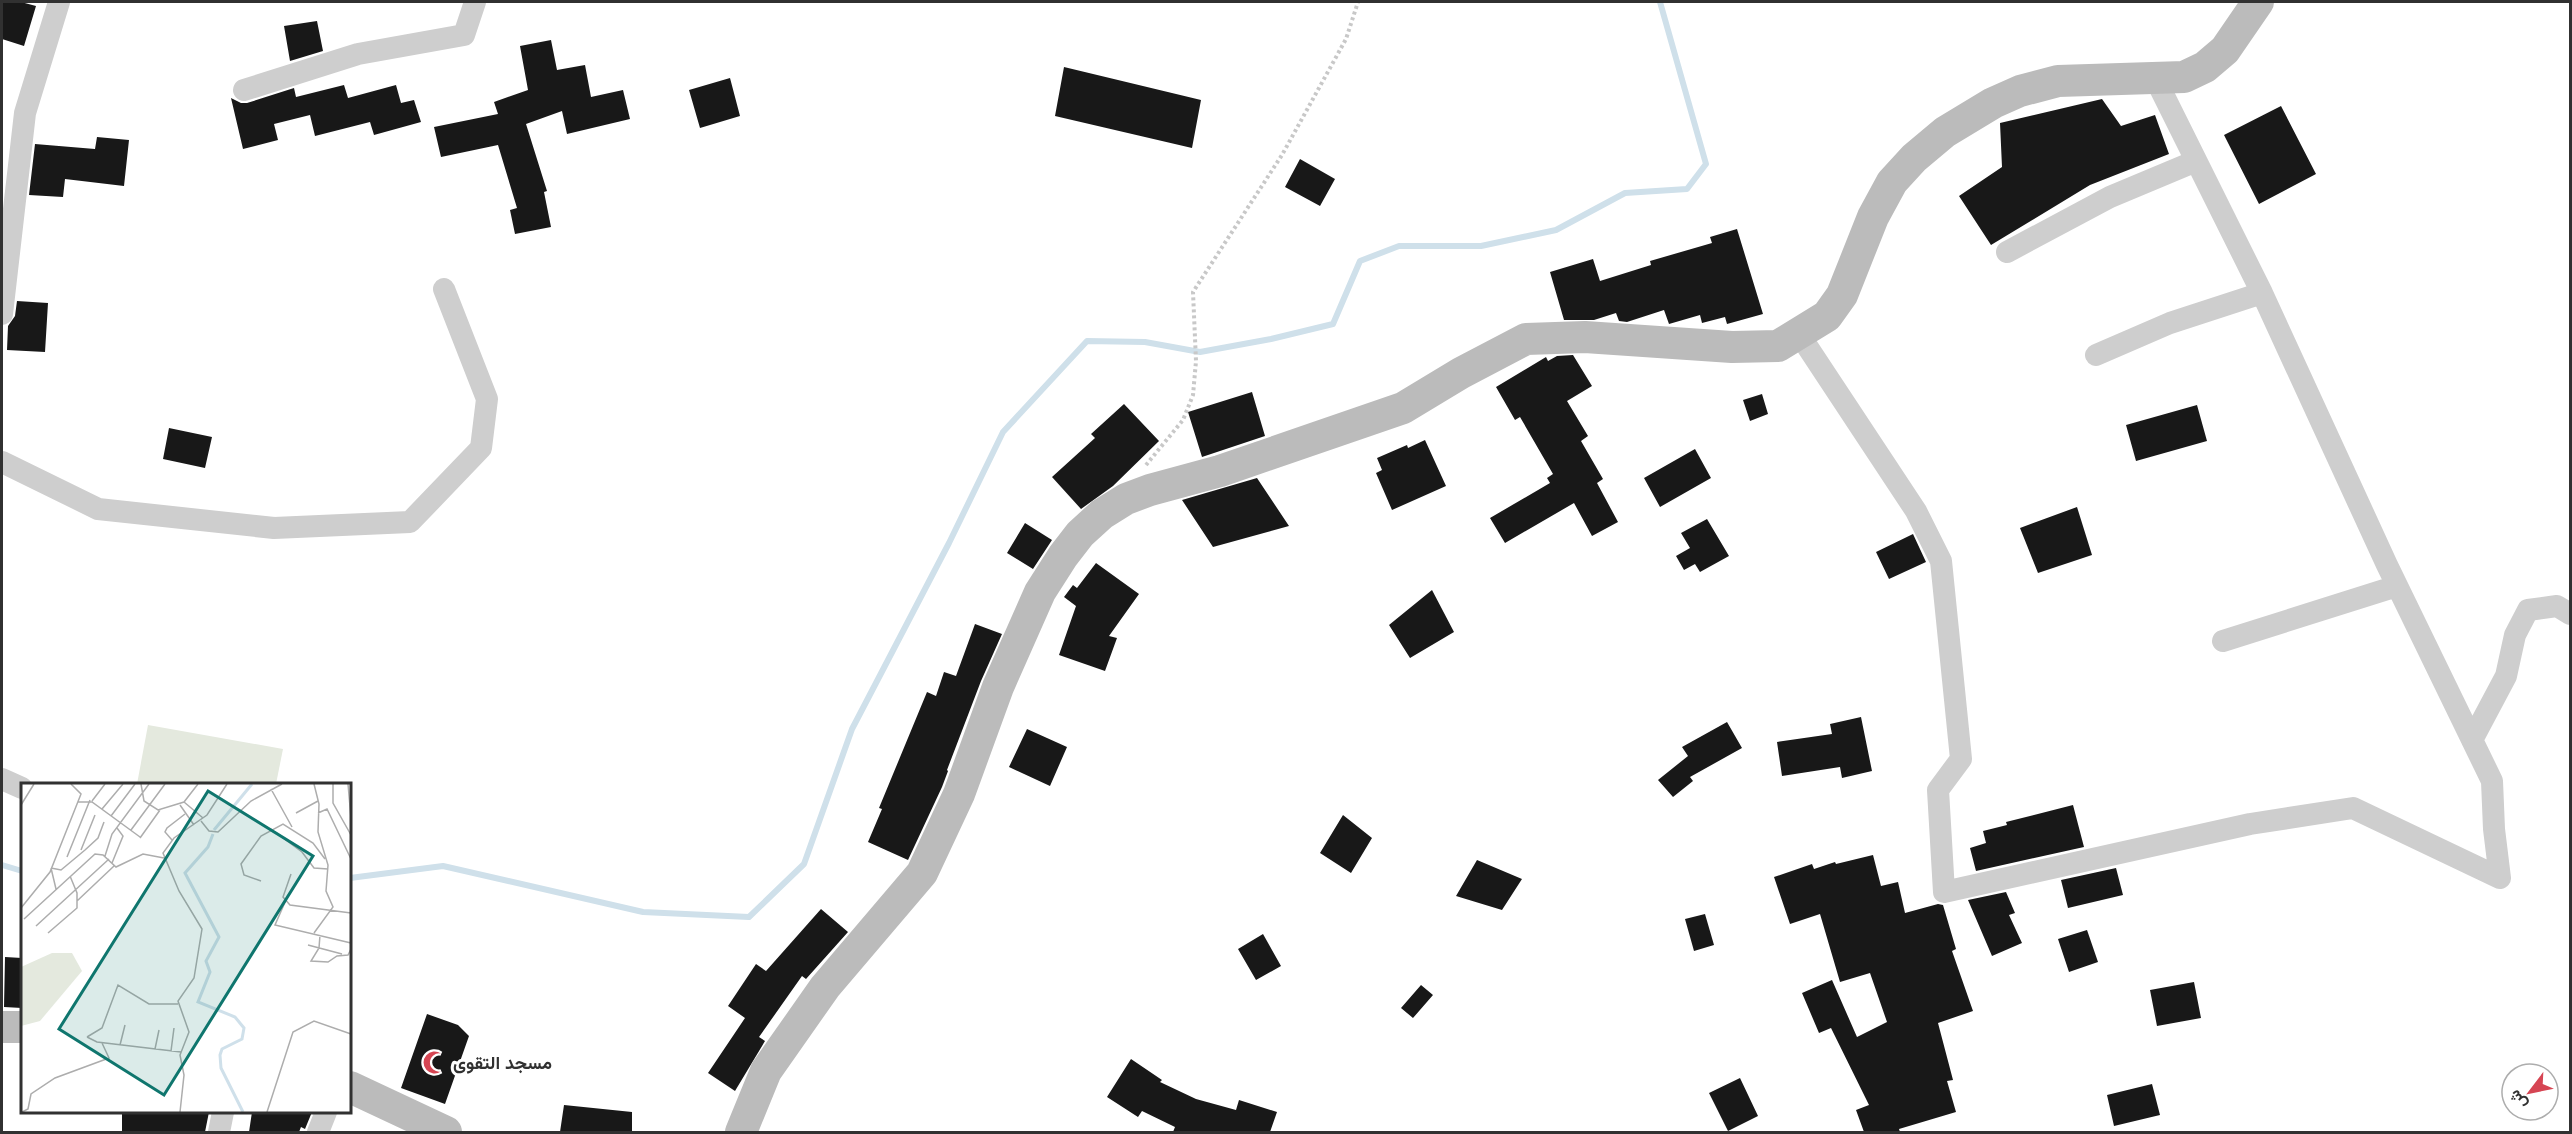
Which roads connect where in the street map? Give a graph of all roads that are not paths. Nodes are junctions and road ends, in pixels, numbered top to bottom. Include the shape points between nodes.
1 (59, 2) edge
2 (475, 2) edge
3 (2258, 2) edge
4 (2155, 78) junction
5 (244, 90) dead end
6 (2196, 161) junction
7 (2007, 252) dead end
8 (444, 289) dead end
9 (2262, 293) junction
10 (2, 314) edge
11 (1799, 334) junction
12 (2096, 355) dead end
13 (2, 462) edge
14 (2397, 586) junction
15 (2571, 614) edge
16 (2223, 641) dead end
17 (2472, 740) junction
18 (2, 779) edge
19 (21, 788) edge
20 (2, 1027) edge
21 (21, 1027) edge
22 (351, 1087) edge
23 (223, 1113) edge
24 (326, 1113) edge
25 (219, 1132) edge
26 (318, 1132) edge
27 (446, 1132) edge
28 (741, 1132) edge

1 - 10 street via 26,113
2 - 5 street via 464,35 358,54
3 - 4 main road via 2225,50 2205,67 2184,77
4 - 6 street
4 - 11 main road via 2058,81 2020,91 1967,116 1892,182 1873,216 1842,295 1827,316
6 - 7 street via 2110,198
6 - 9 street
8 - 13 street via 487,399 481,448 410,522 273,528 98,509
9 - 12 street via 2170,323
9 - 14 street
11 - 17 street via 1916,511 1941,561 1961,759 1938,790 1944,892 2250,824 2353,808 2500,878 2492,781
11 - 28 main road via 1779,346 1759,348 1585,337 1526,339 1403,408 1137,495 1102,514 1080,534 1040,592 1001,679 959,794 922,873 812,1005 766,1071
14 - 16 street
14 - 17 street
15 - 17 street via 2557,606 2528,610 2515,635 2506,676
18 - 19 street
20 - 21 main road
22 - 27 main road
23 - 25 street
24 - 26 street

